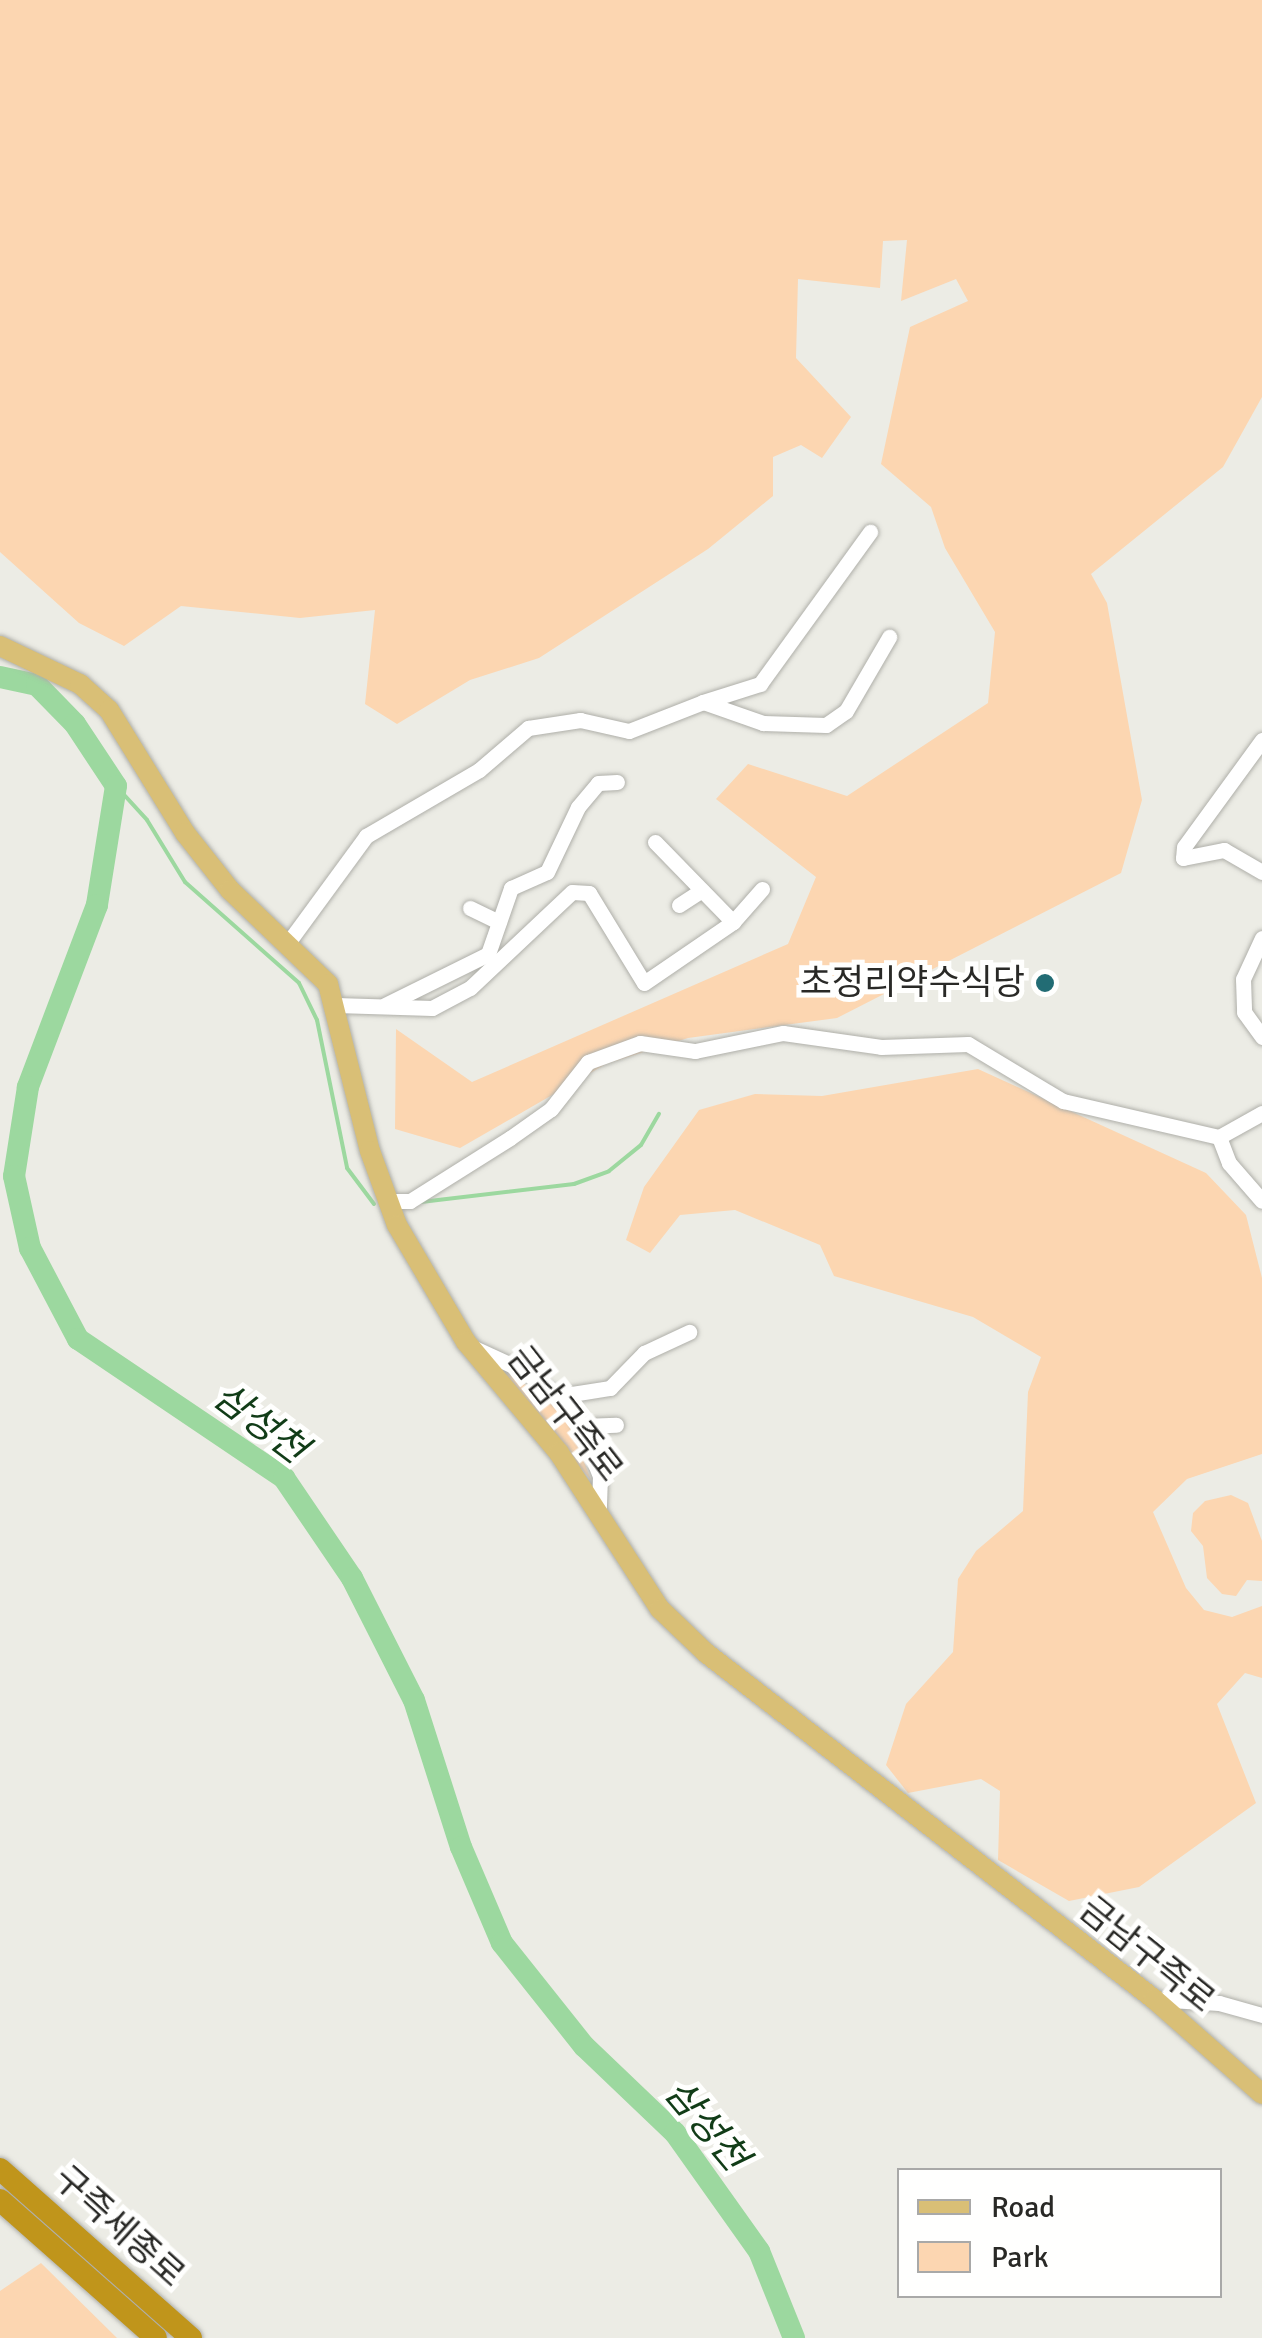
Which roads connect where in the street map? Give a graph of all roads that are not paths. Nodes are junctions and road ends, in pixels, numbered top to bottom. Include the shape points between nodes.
1 (870, 532) dead end
2 (889, 637) dead end
3 (0, 646) edge
4 (702, 702) junction
5 (1262, 740) edge
6 (617, 782) dead end
7 (656, 842) dead end
8 (1262, 872) edge
9 (762, 889) dead end
10 (702, 890) junction
11 (679, 905) dead end
12 (470, 908) dead end
13 (499, 922) junction
14 (733, 922) junction
15 (1262, 938) edge
16 (290, 940) junction
17 (336, 1004) junction
18 (381, 1006) junction
19 (1262, 1037) edge
20 (1262, 1112) edge
21 (1219, 1137) junction
22 (388, 1201) junction
23 (1262, 1201) edge
24 (689, 1332) dead end
25 (470, 1346) junction
26 (559, 1396) junction
27 (616, 1425) dead end
28 (582, 1426) junction
29 (599, 1510) junction
30 (1154, 1999) junction
31 (1262, 2015) edge
32 (1262, 2094) edge
33 (0, 2154) edge
34 (0, 2168) edge
35 (0, 2204) edge
36 (71, 2246) junction
37 (156, 2338) edge
38 (191, 2338) edge

1 - 4 street via 760,684
2 - 4 street via 846,711 826,726 762,723
3 - 16 main road, 금남구즉로 via 80,684 109,710 185,833 230,890
4 - 16 street via 630,730 580,720 528,728 479,770 366,836
5 - 8 street via 1184,847 1184,858 1224,850
6 - 13 street via 598,783 578,806 547,872 510,888
7 - 10 street
9 - 14 street
10 - 11 street
10 - 14 street
12 - 13 street
13 - 18 street via 488,954
14 - 18 street via 644,984 589,893 572,892 470,988 432,1008
15 - 19 street via 1243,979 1244,1012
16 - 17 main road, 금남구즉로 via 328,984
17 - 18 street
17 - 22 main road, 금남구즉로
20 - 21 street
21 - 22 street via 1063,1101 968,1044 881,1047 783,1033 695,1051 640,1043 588,1062 551,1109 510,1138 410,1200
21 - 23 street via 1229,1162
22 - 25 main road, 금남구즉로 via 437,1299
24 - 26 street via 644,1353 610,1388
25 - 26 street via 495,1354
25 - 29 main road, 금남구즉로
26 - 28 street
27 - 28 street
28 - 29 street via 600,1476
29 - 30 main road, 금남구즉로 via 660,1610 706,1654
30 - 31 street via 1219,2003
30 - 32 main road, 금남구즉로
33 - 36 highway
34 - 36 highway, 구즉세종로
35 - 36 highway, 구즉세종로
36 - 37 highway, 구즉세종로
36 - 38 highway, 구즉세종로

